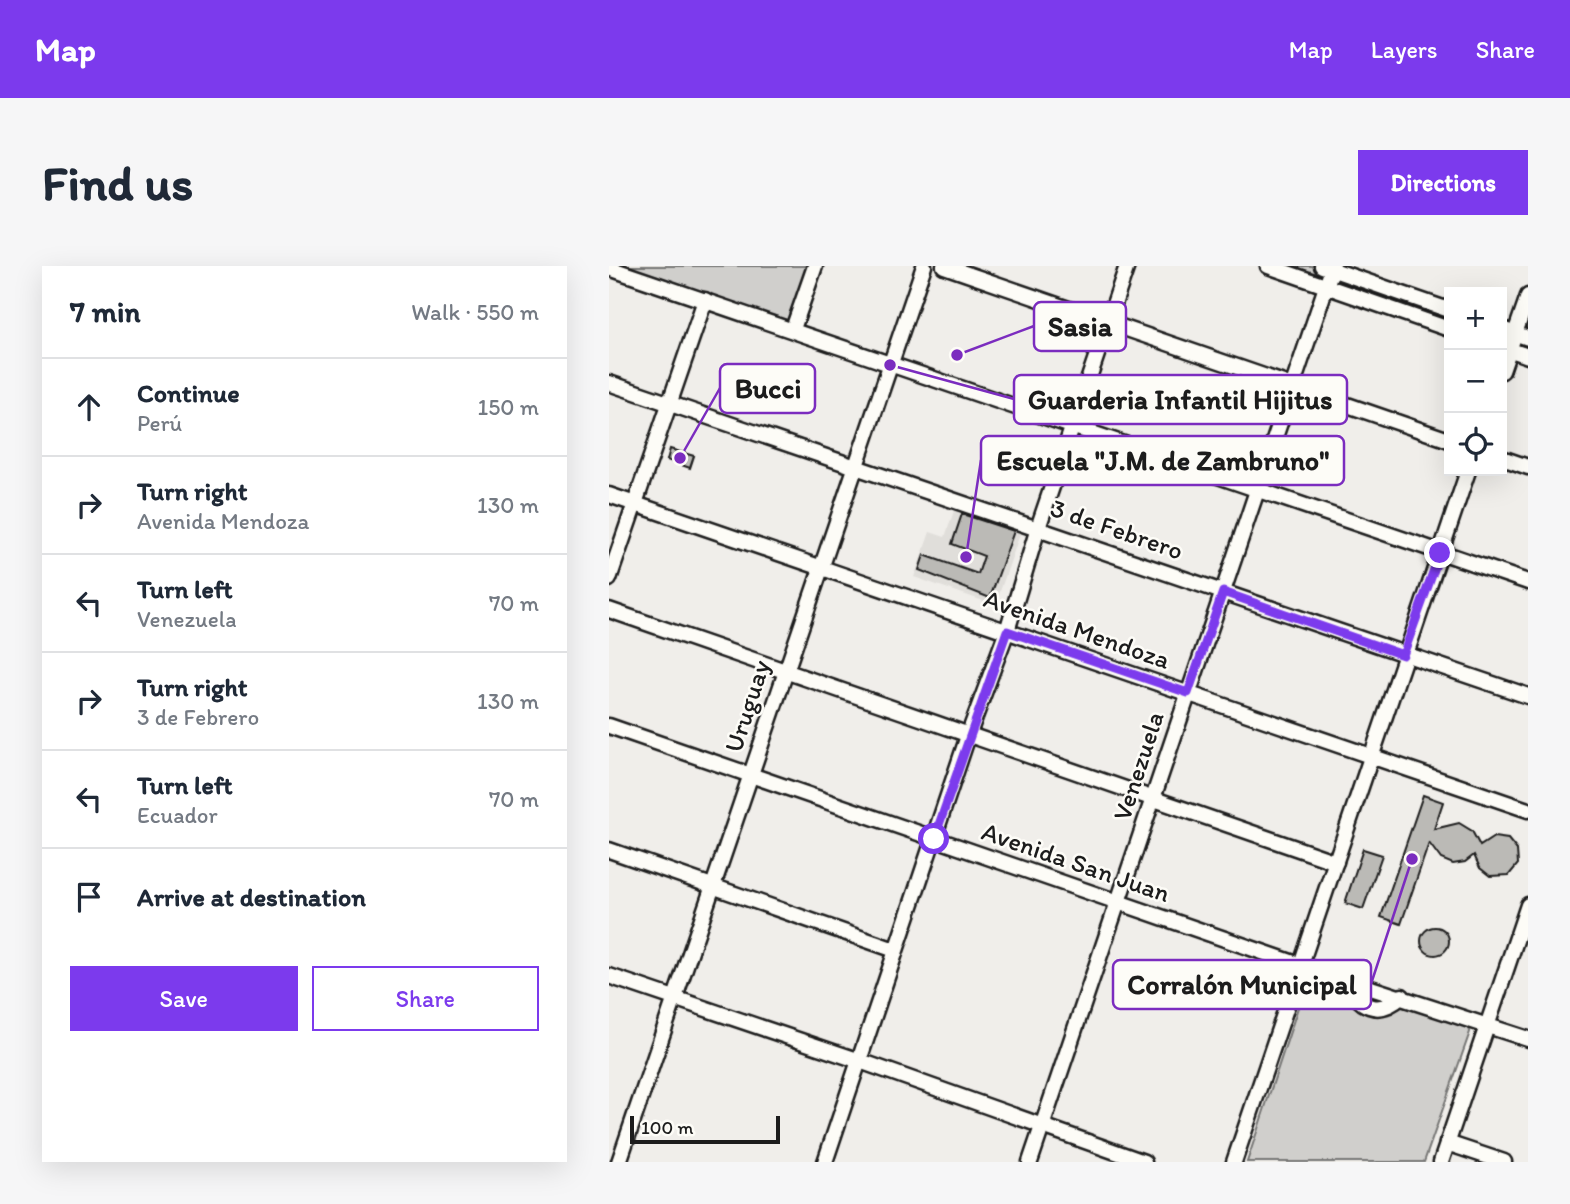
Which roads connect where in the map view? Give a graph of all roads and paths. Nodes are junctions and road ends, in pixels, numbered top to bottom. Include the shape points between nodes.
1 (815, 266) edge
2 (924, 266) edge
3 (944, 266) edge
4 (1128, 266) edge
5 (1268, 266) edge
6 (1329, 267) edge
7 (616, 268) edge
8 (1326, 286) junction
9 (1528, 296) edge
10 (705, 300) junction
11 (1444, 308) edge
12 (1108, 323) junction
13 (1444, 327) edge
14 (793, 329) junction
15 (1515, 333) edge
16 (1507, 349) edge
17 (1528, 356) edge
18 (891, 363) junction
19 (609, 383) edge
20 (1293, 386) junction
21 (669, 403) junction
22 (1073, 427) junction
23 (1444, 438) edge
24 (1507, 460) edge
25 (855, 467) junction
26 (1528, 467) edge
27 (1466, 476) edge
28 (1258, 488) junction
29 (609, 495) edge
30 (635, 503) junction
31 (1038, 528) junction
32 (1440, 553) junction
33 (820, 566) junction
34 (609, 579) edge
35 (1528, 582) edge
36 (1223, 592) junction
37 (609, 610) edge
38 (1007, 631) junction
39 (1403, 655) junction
40 (785, 670) junction
41 (1188, 693) junction
42 (1528, 696) edge
43 (609, 726) edge
44 (968, 736) junction
45 (1370, 757) junction
46 (750, 775) junction
47 (1153, 797) junction
48 (1528, 810) edge
49 (934, 839) junction
50 (609, 850) edge
51 (1336, 862) junction
52 (712, 886) junction
53 (1119, 902) junction
54 (1528, 905) edge
55 (895, 950) junction
56 (1300, 965) junction
57 (609, 976) edge
58 (1349, 979) junction
59 (1402, 996) junction
60 (673, 999) junction
61 (1487, 1024) junction
62 (1528, 1039) edge
63 (860, 1061) junction
64 (1042, 1125) junction
65 (1447, 1143) junction
66 (619, 1162) edge
67 (825, 1162) edge
68 (1030, 1162) edge
69 (1144, 1162) edge
70 (1234, 1162) edge
71 (1441, 1162) edge
72 (1504, 1162) edge

1 - 14 street
2 - 18 street, Uruguay
3 - 12 street
4 - 12 street
5 - 8 street
6 - 8 street, Venezuela
6 - 11 street
7 - 10 street
8 - 13 street
8 - 20 street, Venezuela
9 - 15 street
10 - 14 street
10 - 21 street
12 - 20 street
12 - 22 street
14 - 18 street
16 - 17 street
18 - 22 street
18 - 25 street, Uruguay
19 - 21 street, 3 de Febrero
20 - 23 street
20 - 28 street, Venezuela
21 - 25 street, 3 de Febrero
21 - 30 street
22 - 28 street
22 - 31 street
24 - 26 street
25 - 31 street, 3 de Febrero
25 - 33 street, Uruguay
27 - 32 street
28 - 32 street
28 - 36 street, Venezuela
29 - 30 street, Avenida Mendoza
30 - 33 street, Avenida Mendoza
30 - 34 street
31 - 36 street, 3 de Febrero
31 - 38 street
32 - 35 street
32 - 39 street
33 - 38 street, Avenida Mendoza
33 - 40 street, Uruguay
36 - 39 street, 3 de Febrero
36 - 41 street, Venezuela
37 - 40 street
38 - 41 street, Avenida Mendoza
38 - 44 street
39 - 42 street, 3 de Febrero
39 - 45 street
40 - 44 street
40 - 46 street, Uruguay
41 - 45 street, Avenida Mendoza
41 - 47 street, Venezuela
43 - 46 street, Avenida San Juan
44 - 47 street
44 - 49 street
45 - 48 street, Avenida Mendoza
45 - 51 street
46 - 49 street, Avenida San Juan
46 - 52 street, Uruguay
47 - 51 street
47 - 53 street, Venezuela
49 - 53 street, Avenida San Juan
49 - 55 street
50 - 52 street
51 - 56 street
52 - 55 street
52 - 60 street, Uruguay
53 - 56 street, Avenida San Juan
53 - 64 street, Venezuela
54 - 61 street
55 - 63 street
56 - 58 street, Avenida San Juan
56 - 70 street
57 - 60 street
58 - 59 street, Avenida San Juan
58 - 59 street via 1356,999 1367,1007 1382,1009
59 - 61 street, Avenida San Juan
60 - 63 street
60 - 66 street, Uruguay
61 - 62 street, Avenida San Juan
61 - 65 street
63 - 64 street
63 - 67 street
64 - 68 street, Venezuela
64 - 69 street
65 - 71 street
65 - 72 street

